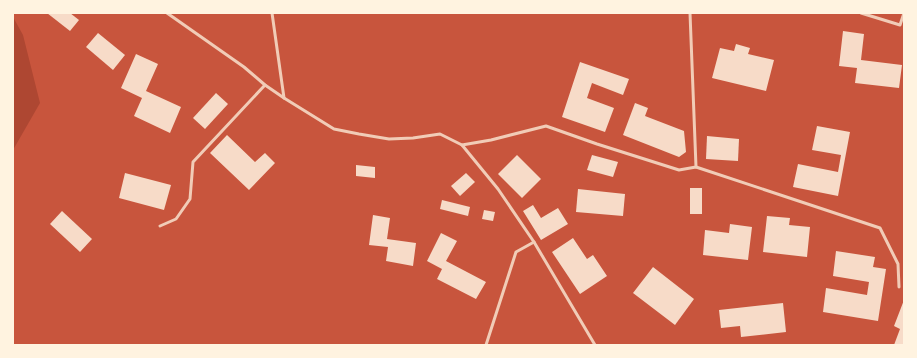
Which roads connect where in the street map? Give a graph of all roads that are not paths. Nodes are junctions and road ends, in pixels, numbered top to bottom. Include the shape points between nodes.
1 (167, 13) edge
2 (272, 13) edge
3 (690, 13) edge
4 (861, 13) edge
5 (904, 13) edge
6 (265, 85) junction
7 (284, 98) junction
8 (462, 145) junction
9 (696, 167) junction
10 (160, 226) dead end
11 (534, 242) junction
12 (900, 287) dead end
13 (486, 345) edge
14 (595, 345) edge

1 - 6 lane via 244,67
2 - 7 lane
3 - 9 lane
4 - 5 lane via 900,26
6 - 7 lane
6 - 10 lane via 194,162 190,199 176,219
7 - 8 lane via 334,129 389,139 440,134
8 - 9 lane via 546,126 679,170
8 - 11 lane via 498,189
9 - 12 lane via 880,228 898,264
11 - 13 lane via 516,252
11 - 14 lane

